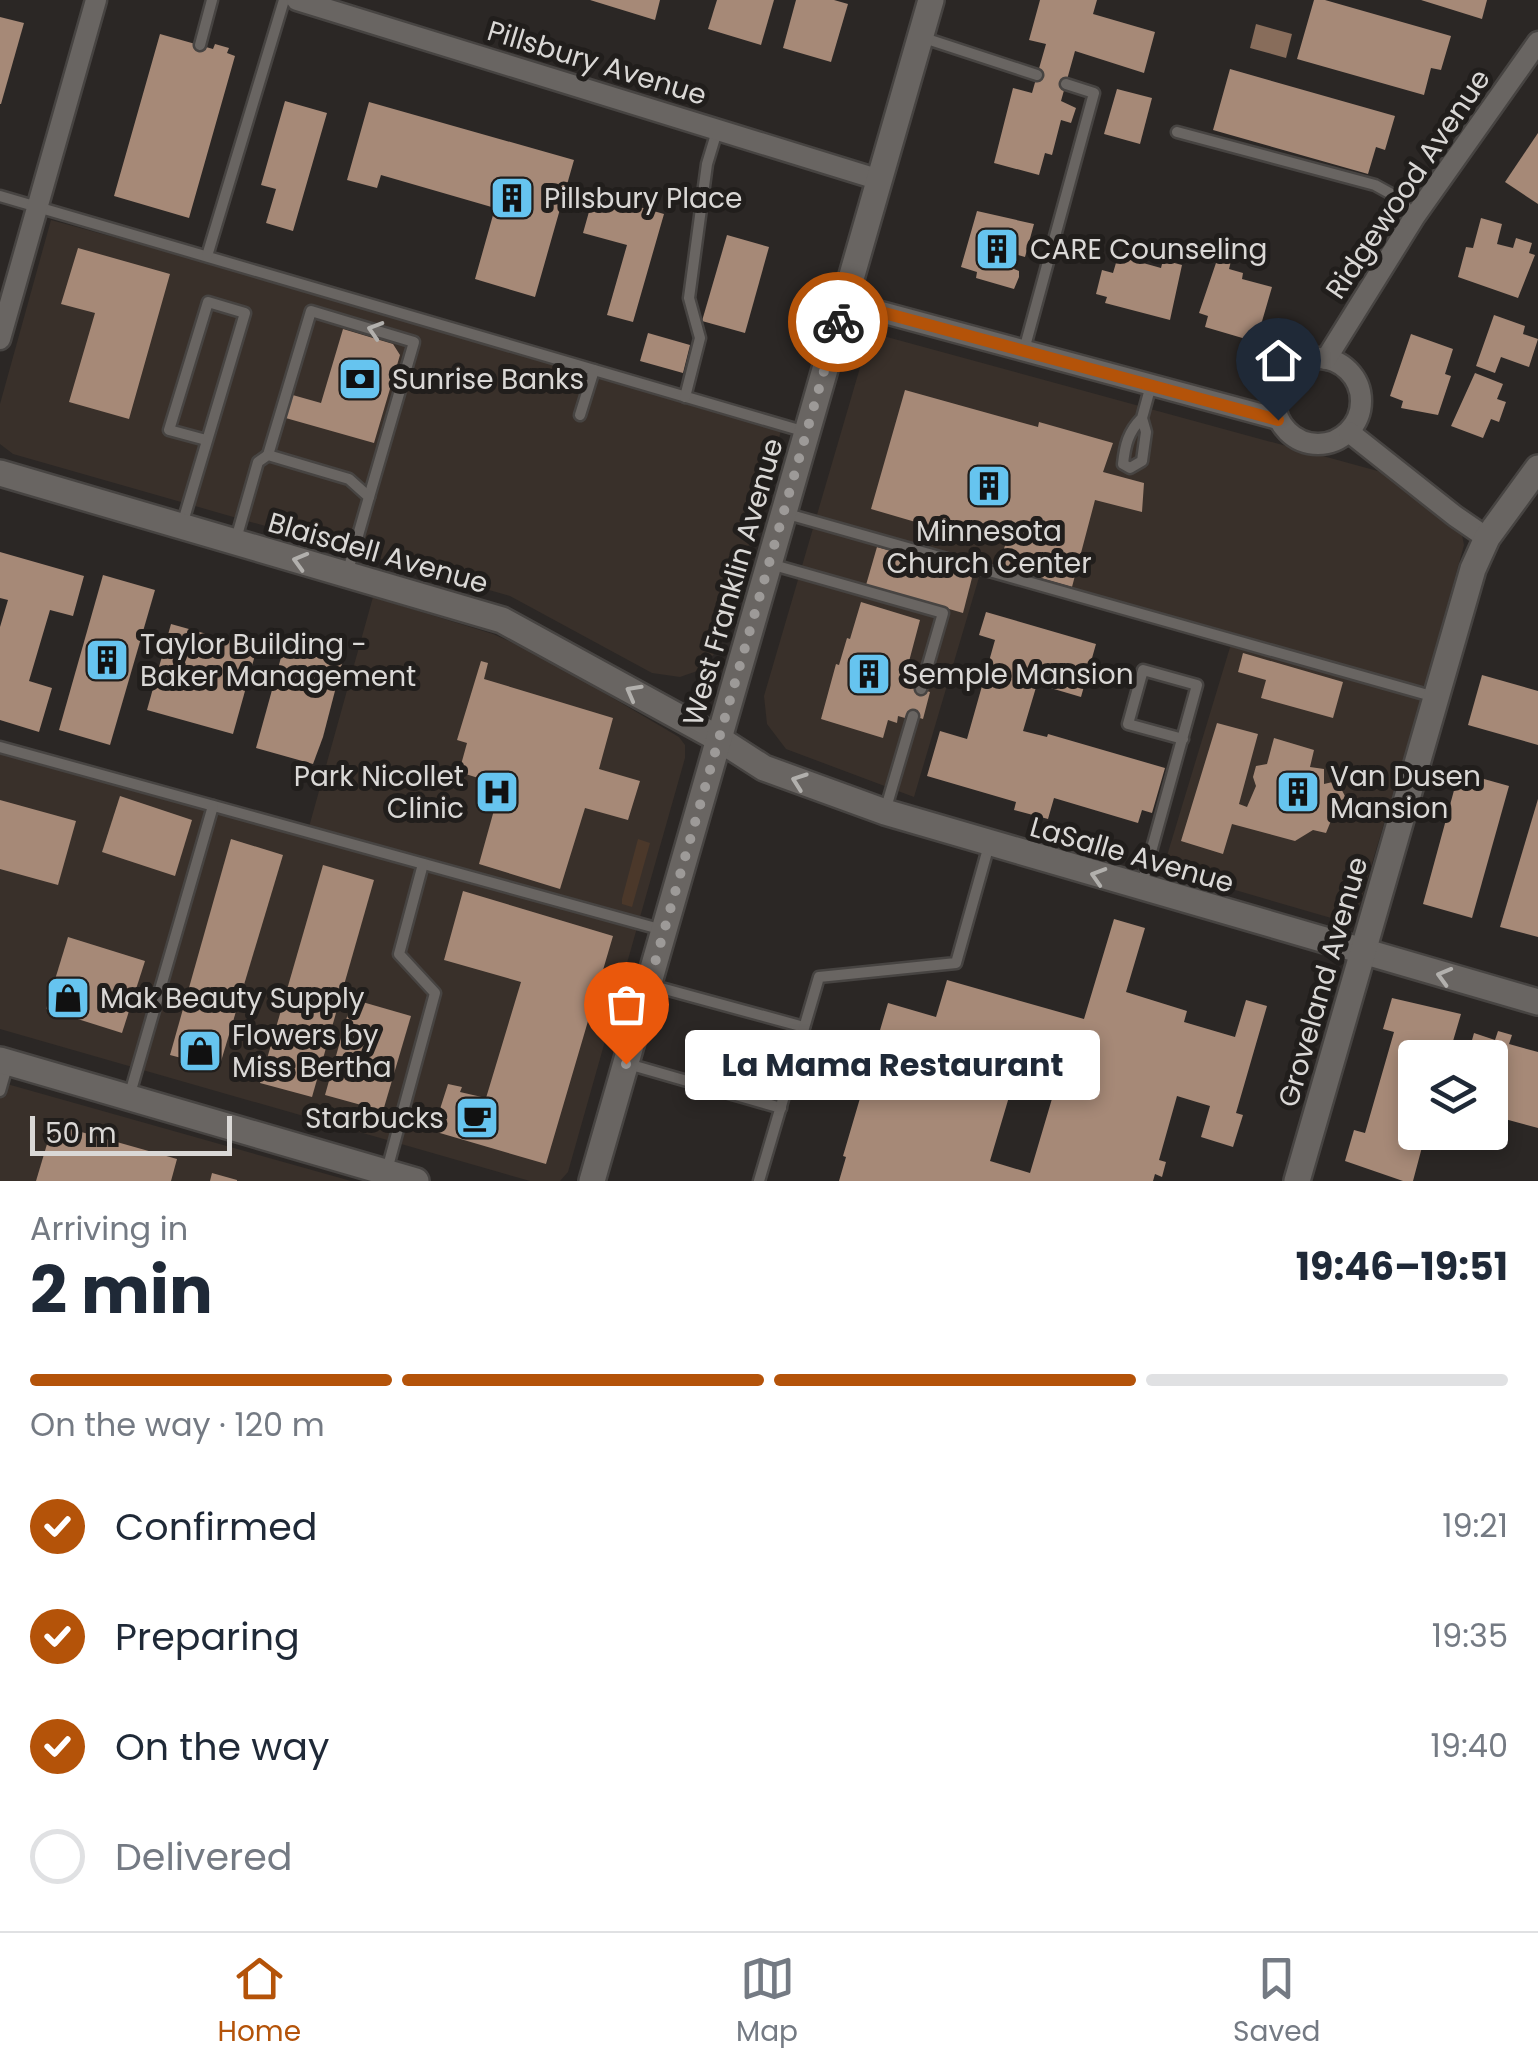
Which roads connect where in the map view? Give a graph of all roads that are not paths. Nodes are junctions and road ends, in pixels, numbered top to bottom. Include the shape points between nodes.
1 (96, 0) edge
2 (212, 0) edge
3 (284, 0) edge
4 (297, 0) edge
5 (931, 0) edge
6 (920, 38) junction
7 (1538, 42) edge
8 (200, 45) dead end
9 (1037, 76) dead end
10 (1066, 84) dead end
11 (718, 130) junction
12 (1177, 132) dead end
13 (880, 180) junction
14 (0, 196) edge
15 (38, 207) junction
16 (1415, 216) junction
17 (207, 256) junction
18 (844, 302) junction
19 (0, 339) edge
20 (1024, 351) junction
21 (1326, 359) junction
22 (594, 370) junction
23 (1151, 385) junction
24 (685, 397) junction
25 (580, 415) dead end
26 (1142, 418) dead end
27 (1278, 420) junction
28 (807, 432) junction
29 (1350, 432) junction
30 (206, 440) junction
31 (268, 456) junction
32 (1538, 468) edge
33 (0, 473) edge
34 (369, 497) junction
35 (784, 513) junction
36 (182, 526) junction
37 (1487, 538) junction
38 (235, 542) junction
39 (769, 564) junction
40 (347, 574) junction
41 (921, 689) dead end
42 (1436, 698) junction
43 (913, 716) dead end
44 (719, 738) junction
45 (1182, 739) junction
46 (0, 747) edge
47 (213, 806) junction
48 (885, 812) junction
49 (989, 844) junction
50 (423, 864) junction
51 (1141, 889) junction
52 (664, 930) junction
53 (1362, 952) junction
54 (648, 984) junction
55 (1538, 1002) edge
56 (804, 1028) junction
57 (4, 1061) edge
58 (626, 1064) junction
59 (0, 1091) edge
60 (129, 1098) junction
61 (780, 1108) junction
62 (385, 1177) edge
63 (416, 1181) edge
64 (592, 1181) edge
65 (758, 1181) edge
66 (1297, 1181) edge

1 - 15 street
2 - 8 lane
3 - 17 lane
4 - 11 street, Pillsbury Avenue
5 - 6 street, West Franklin Avenue
6 - 9 lane
6 - 13 street, West Franklin Avenue
7 - 16 street, Ridgewood Avenue
10 - 20 lane via 1094,93
11 - 13 street, Pillsbury Avenue
11 - 24 lane via 706,164 689,298 700,338
12 - 16 lane via 1376,185
13 - 18 street, West Franklin Avenue
14 - 15 lane
15 - 17 lane
15 - 19 street
16 - 21 street, Ridgewood Avenue
17 - 22 lane
18 - 20 street
18 - 28 street, West Franklin Avenue
20 - 23 street
21 - 27 street via 1306,359 1282,376
21 - 29 street via 1348,370 1360,393
22 - 24 lane
22 - 25 lane
23 - 26 lane
23 - 27 street
24 - 28 lane
27 - 29 street via 1286,432 1312,444
28 - 35 street, West Franklin Avenue
29 - 37 street
30 - 30 lane via 245,313 208,302 169,430
30 - 36 lane
31 - 34 lane via 350,479
34 -> 31 lane via 414,342 311,311
31 - 38 lane via 258,462
32 - 37 street, Groveland Avenue
33 - 36 street, Blaisdell Avenue
34 - 40 lane
35 - 39 street, West Franklin Avenue
35 - 42 lane
36 - 38 street, Blaisdell Avenue
37 - 42 street, Groveland Avenue
40 -> 38 street, Blaisdell Avenue
39 - 41 lane via 943,614
39 - 44 street, West Franklin Avenue
44 -> 40 street, Blaisdell Avenue via 502,620
42 - 53 street, Groveland Avenue
43 - 48 lane
48 -> 44 street, LaSalle Avenue via 764,768
44 - 52 street, West Franklin Avenue
45 - 45 lane via 1198,685 1142,670 1128,724
45 - 51 lane
46 - 47 lane
47 - 50 lane
47 - 60 lane
48 - 49 street, LaSalle Avenue
51 -> 49 street, LaSalle Avenue
49 - 56 lane via 956,964 818,977
50 - 52 lane
50 - 62 lane via 399,954 435,993
51 - 53 street, LaSalle Avenue
52 - 54 street, West Franklin Avenue
55 -> 53 street, LaSalle Avenue
53 - 66 street, Groveland Avenue
54 - 56 lane
54 - 58 street, West Franklin Avenue
56 - 61 lane
57 - 59 lane
57 - 60 street
58 - 61 lane
58 - 64 street, West Franklin Avenue
60 - 62 street
61 - 65 lane
62 - 63 street

